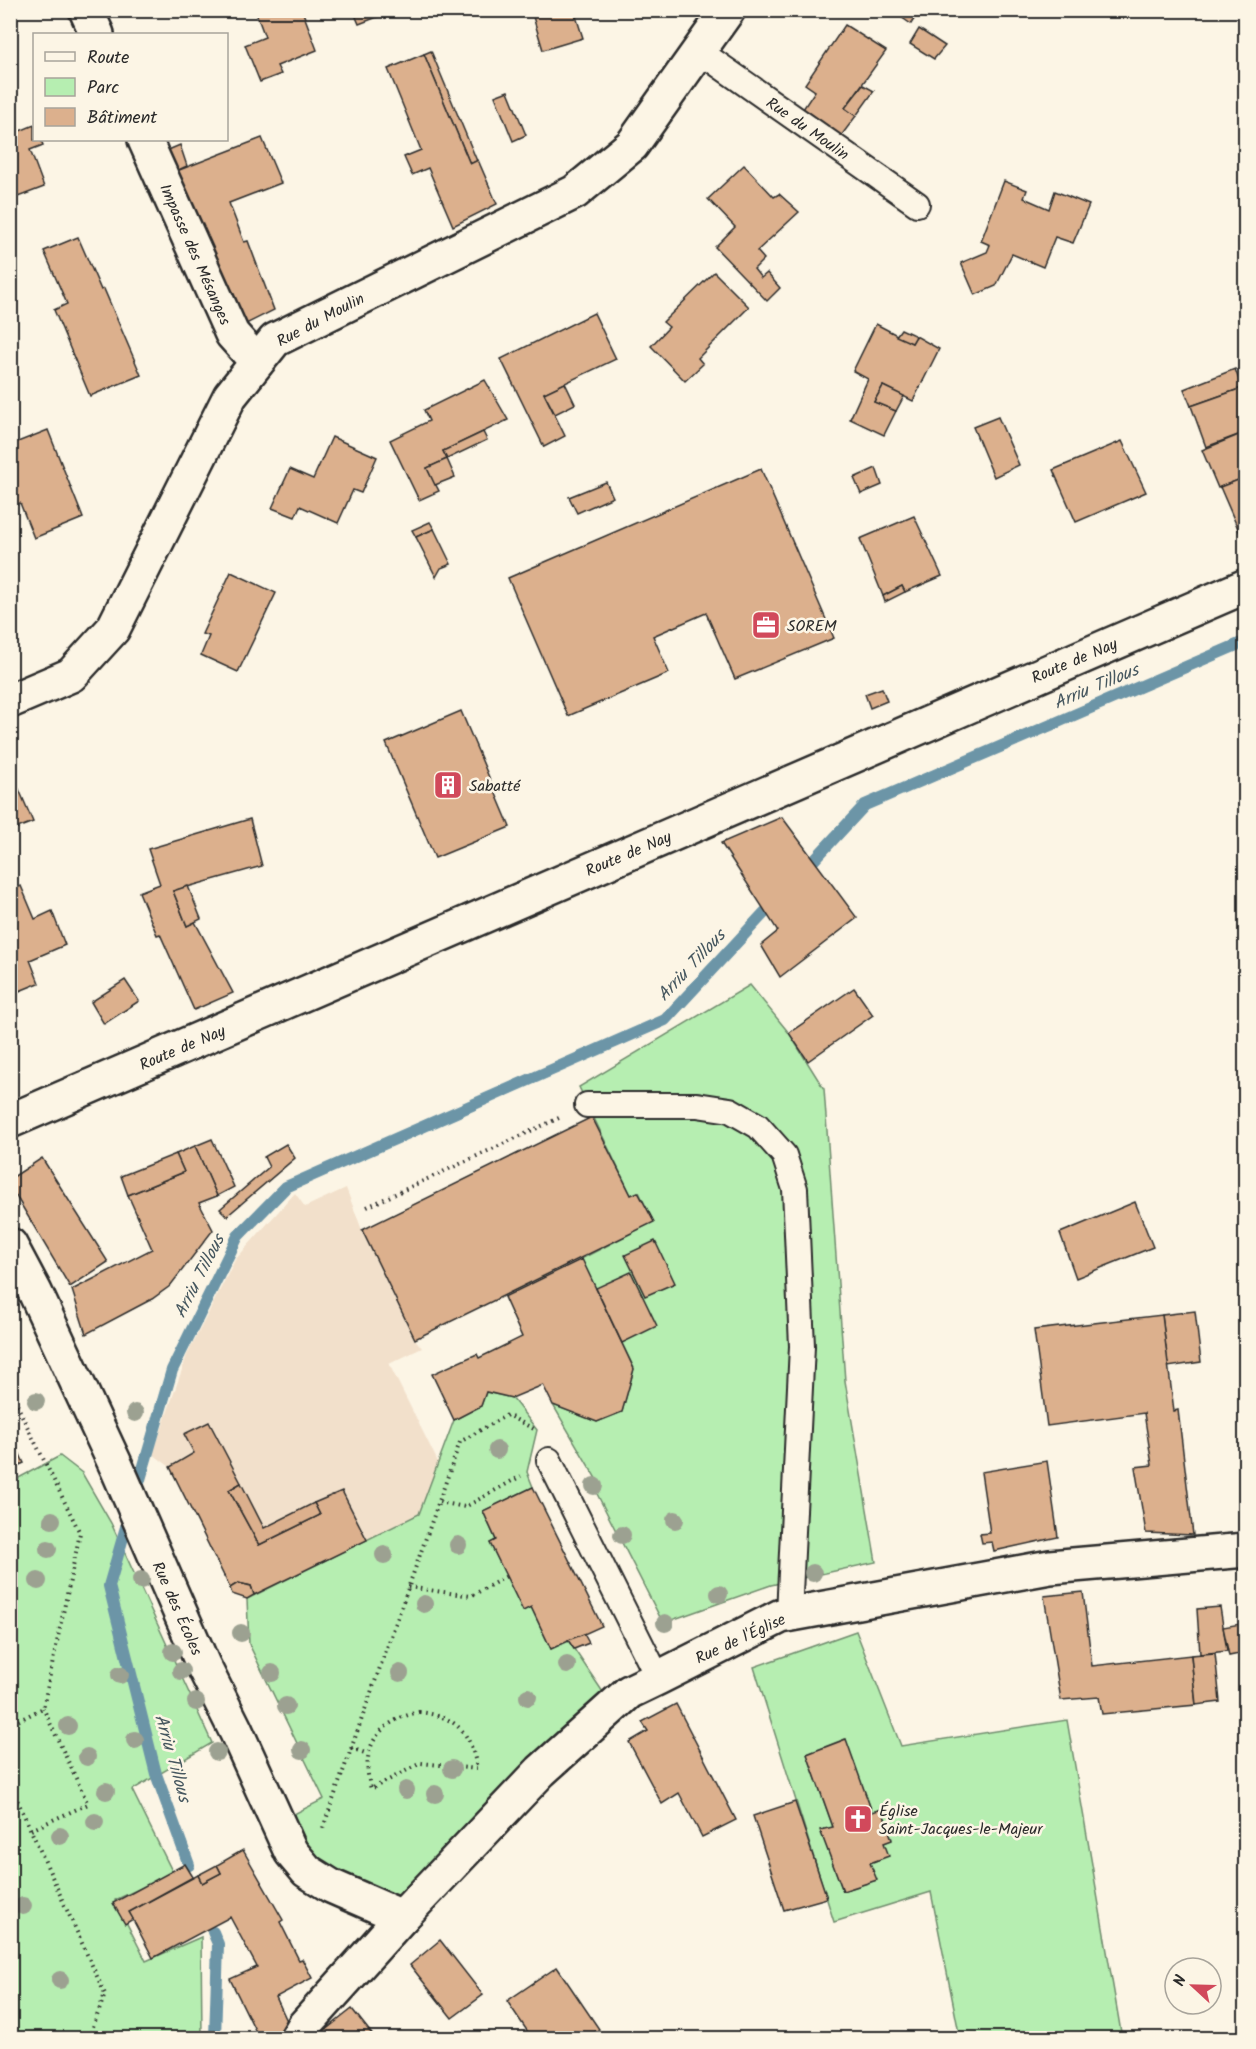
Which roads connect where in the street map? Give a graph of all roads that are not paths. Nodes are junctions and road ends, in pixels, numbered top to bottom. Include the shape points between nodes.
1 (86, 10) edge
2 (728, 10) edge
3 (97, 33) edge
4 (699, 51) junction
5 (144, 141) edge
6 (917, 204) dead end
7 (257, 362) junction
8 (1245, 586) edge
9 (10, 701) edge
10 (587, 1105) road end
11 (10, 1121) edge
12 (10, 1245) edge
13 (549, 1460) road end
14 (1245, 1550) edge
15 (789, 1614) junction
16 (658, 1678) junction
17 (402, 1917) junction
18 (297, 2038) edge

1 - 3 street
2 - 4 street, Rue du Moulin
4 - 6 lane, Rue du Moulin
4 - 7 street, Rue du Moulin via 632,145 575,192 275,340
5 - 7 street, Impasse des Mésanges via 232,334
7 - 9 street, Rue du Moulin via 230,396 113,629 71,675
8 - 11 street, Route de Nay
10 - 15 lane via 697,1105 730,1110 758,1126 784,1155 795,1189 802,1346
12 - 17 street, Rue des Écoles via 36,1292 291,1852 307,1871 331,1886
13 - 16 lane
14 - 15 street, Rue de l'Église via 1050,1567
15 - 16 street, Rue de l'Église
16 - 17 street, Rue de l'Église via 629,1692 541,1771
17 - 18 street, Rue de l'Église

